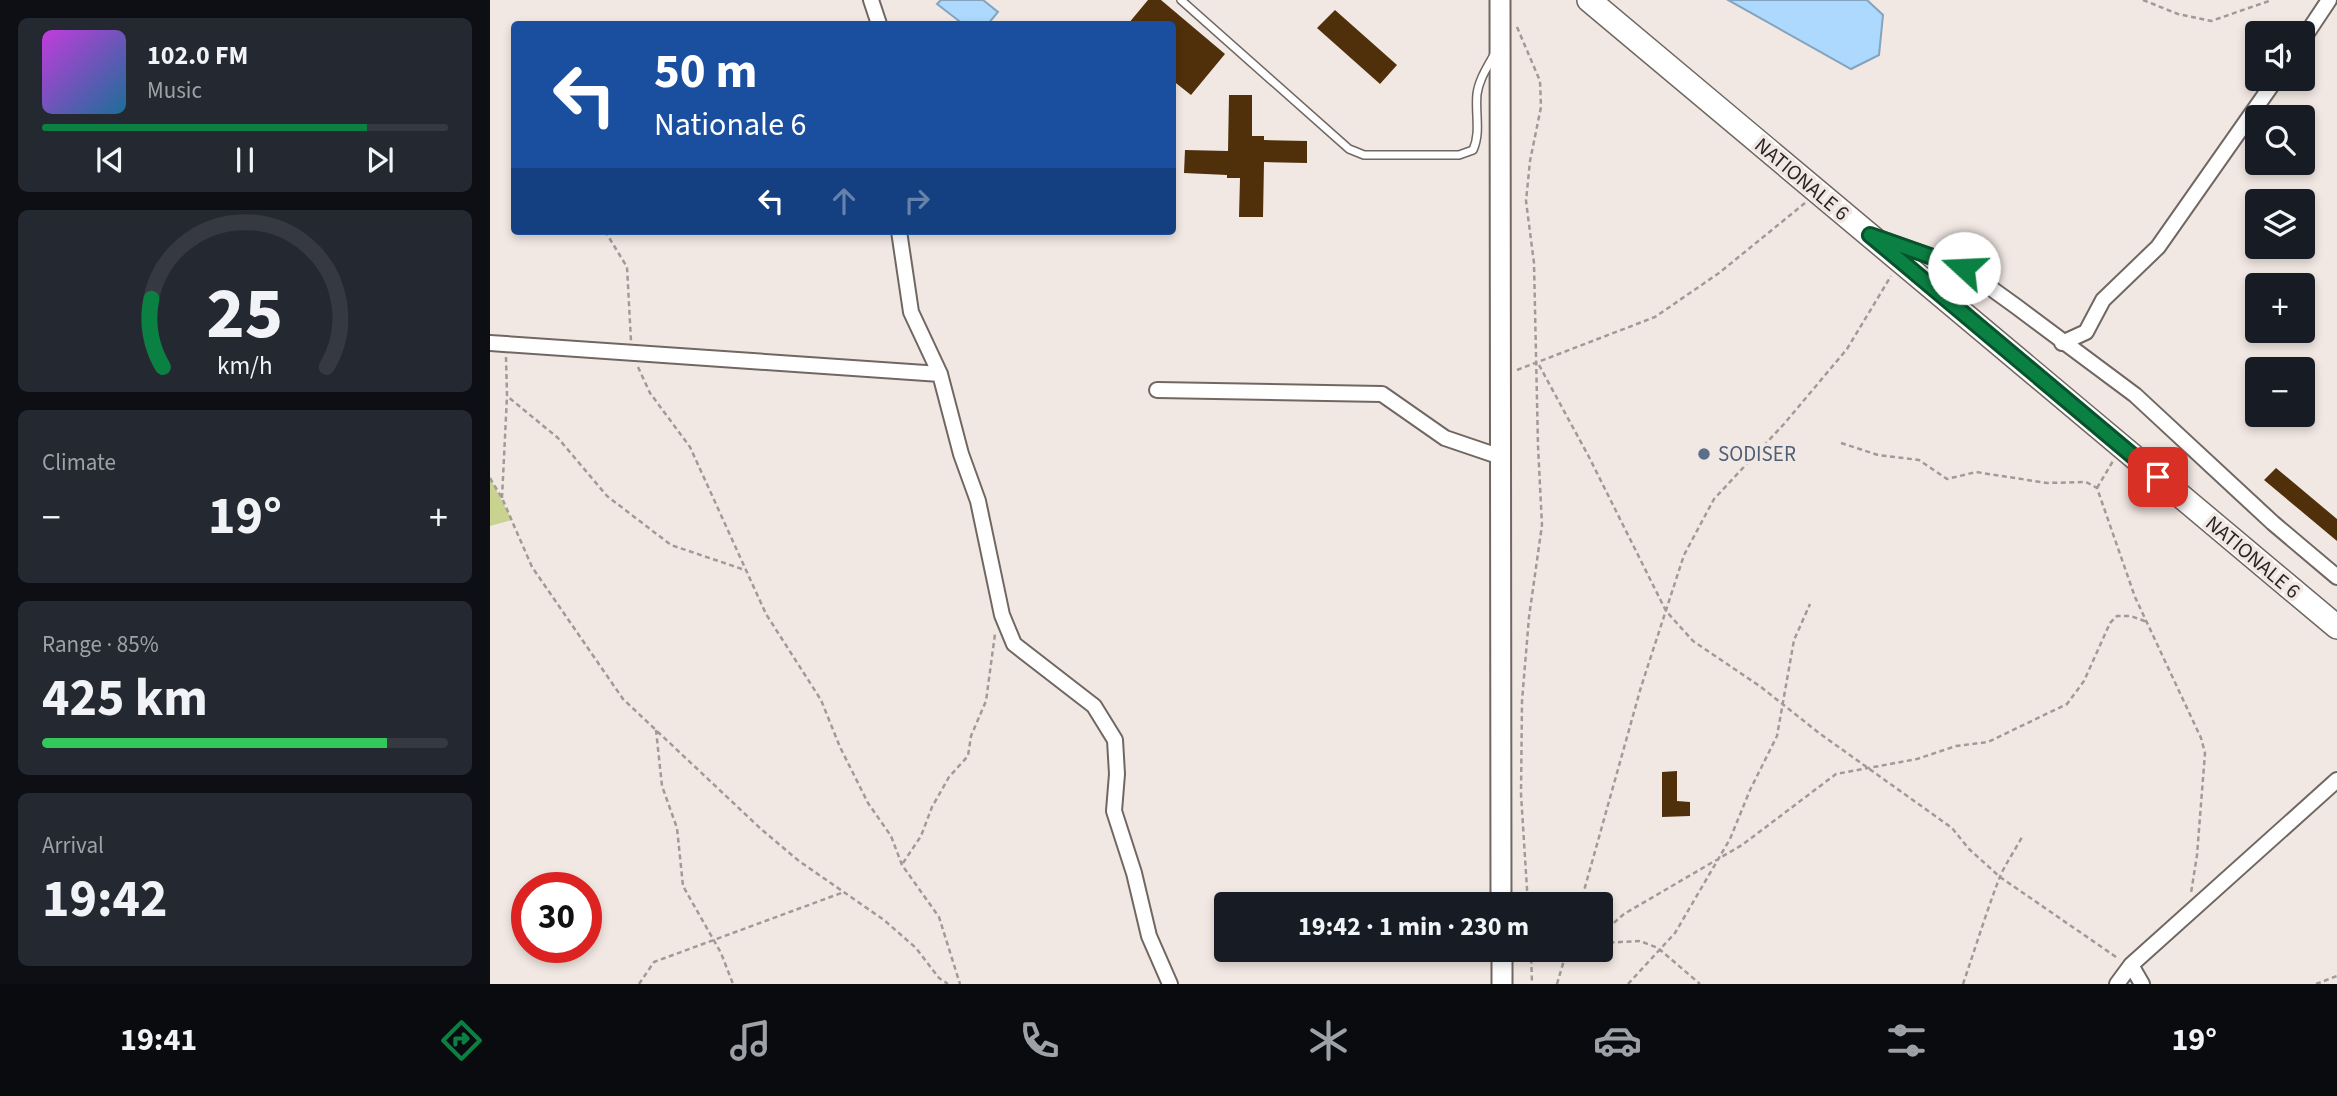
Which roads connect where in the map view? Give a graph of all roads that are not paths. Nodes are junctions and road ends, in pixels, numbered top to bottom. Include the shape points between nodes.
1 (871, 0) edge
2 (1181, 0) edge
3 (1500, 0) edge
4 (1589, 0) edge
5 (2329, 0) edge
6 (877, 21) edge
7 (2315, 21) edge
8 (1500, 43) junction
9 (2268, 91) edge
10 (900, 235) edge
11 (1870, 235) junction
12 (490, 343) edge
13 (2062, 343) junction
14 (940, 374) junction
15 (1157, 390) dead end
16 (1501, 457) junction
17 (2337, 577) edge
18 (2337, 627) edge
19 (2337, 780) edge
20 (1501, 892) edge
21 (1502, 962) edge
22 (2131, 965) junction
23 (1170, 984) edge
24 (1502, 984) edge
25 (2117, 984) edge
26 (2142, 984) edge

1 - 6 street
2 - 8 lane via 1349,149 1364,155 1458,155 1473,150 1477,143 1477,93
3 - 8 main road
4 - 11 main road, NATIONALE 6
5 - 7 street
8 - 16 main road
9 - 13 street via 2158,247 2103,300 2086,332
10 - 14 street via 911,312
11 - 13 street via 1964,268
11 - 18 main road, NATIONALE 6
12 - 14 street
13 - 17 street via 2135,395
14 - 23 street via 978,501 1002,615 1014,644 1094,706 1115,740 1114,811 1149,936
15 - 16 street via 1382,394 1446,438
16 - 20 main road
19 - 22 street
21 - 24 main road
22 - 25 street
22 - 26 street

